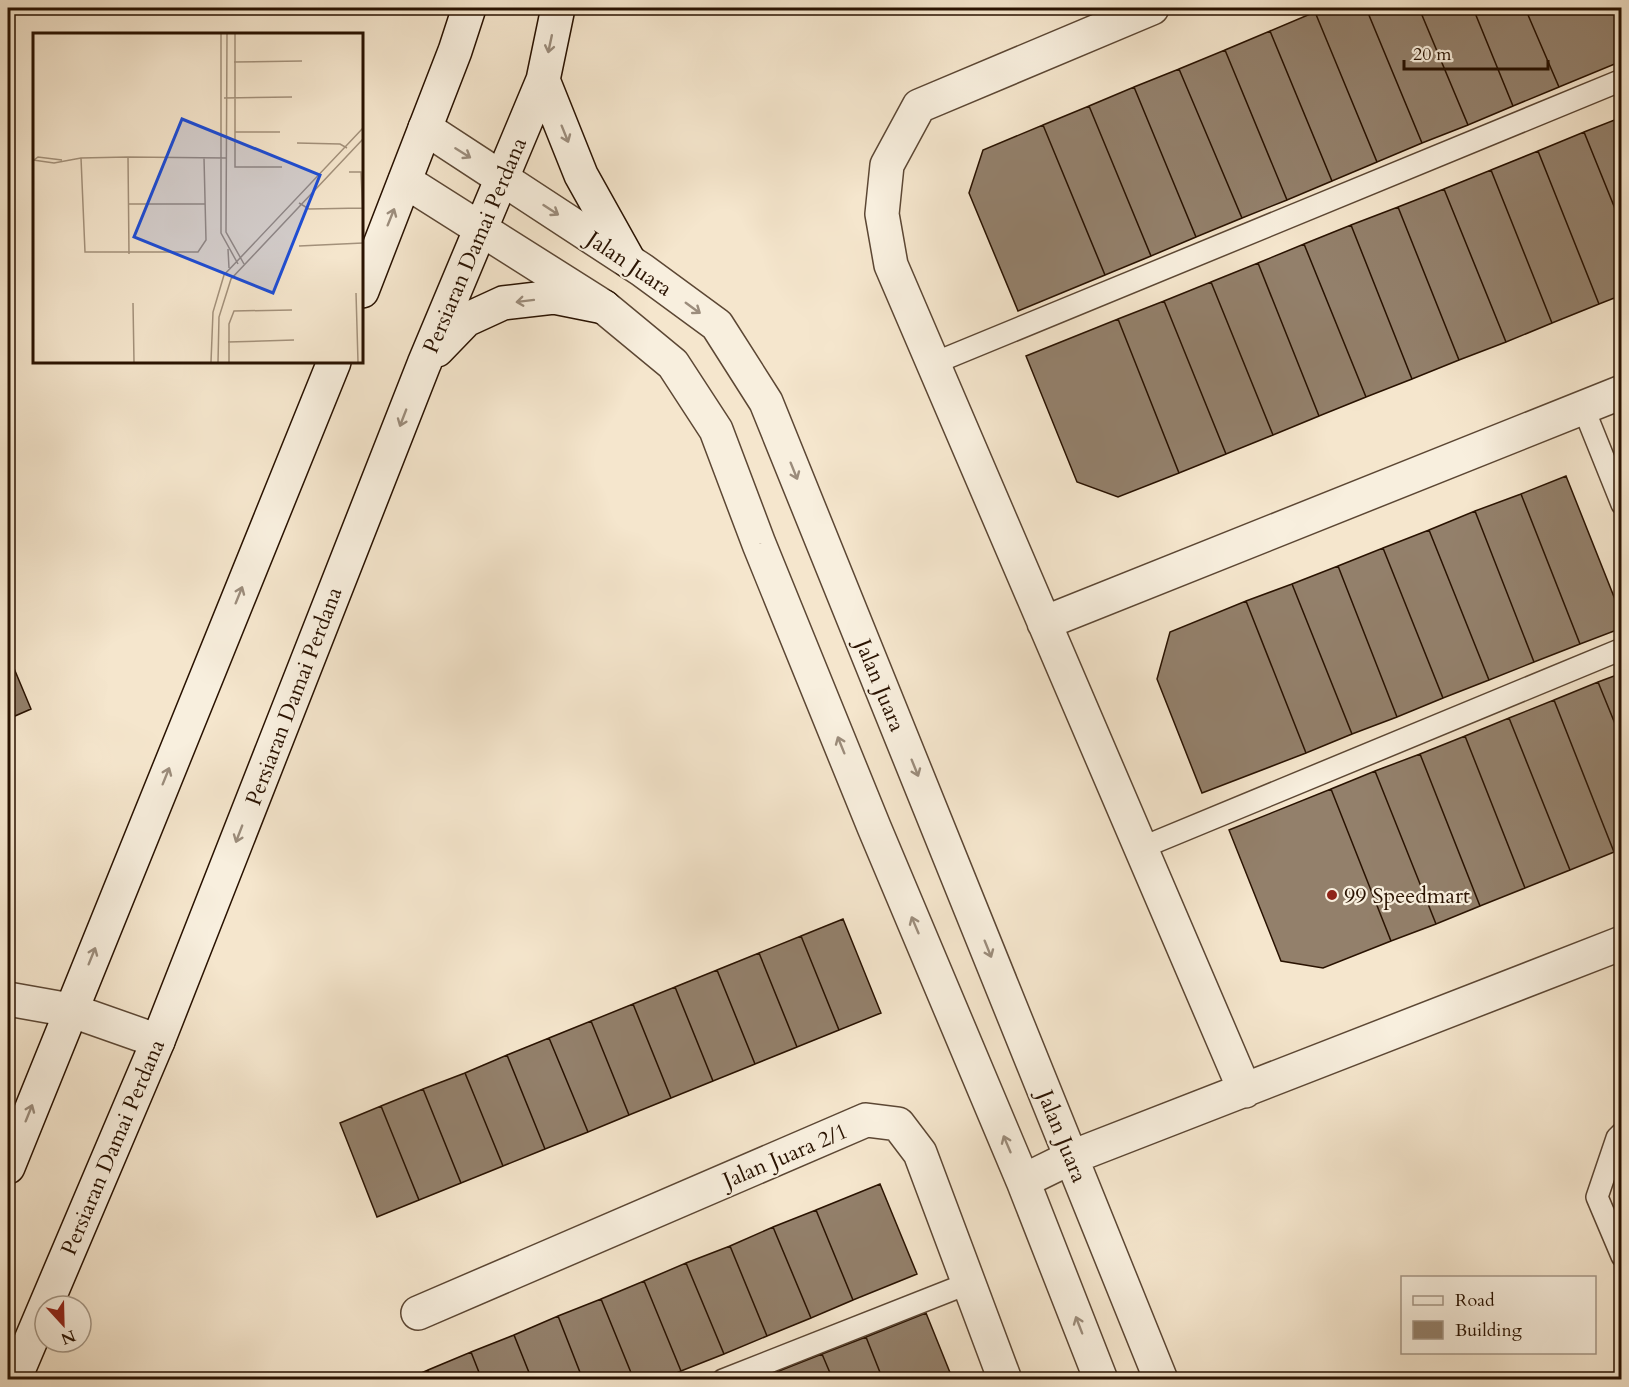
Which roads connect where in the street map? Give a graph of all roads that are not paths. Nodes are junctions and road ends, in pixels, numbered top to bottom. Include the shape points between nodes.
1 (469, 8) edge
2 (558, 8) edge
3 (1152, 8) edge
4 (543, 80) junction
5 (1622, 80) edge
6 (425, 129) junction
7 (502, 177) junction
8 (405, 181) junction
9 (480, 229) junction
10 (629, 261) junction
11 (363, 288) edge
12 (604, 307) junction
13 (334, 363) edge
14 (424, 364) junction
15 (932, 364) junction
16 (1622, 392) edge
17 (1583, 408) junction
18 (1622, 504) edge
19 (1044, 623) junction
20 (1622, 649) edge
21 (1141, 848) junction
22 (1622, 942) edge
23 (8, 999) edge
24 (70, 1010) junction
25 (158, 1041) junction
26 (1245, 1091) junction
27 (1622, 1132) edge
28 (1072, 1157) junction
29 (8, 1167) edge
30 (1023, 1181) junction
31 (1622, 1256) edge
32 (969, 1283) junction
33 (418, 1313) dead end
34 (14, 1380) edge
35 (723, 1380) edge
36 (1005, 1380) edge
37 (1101, 1380) edge
38 (1161, 1380) edge

1 - 6 street
2 -> 4 street, Persiaran Damai Perdana
3 - 15 street via 919,106 887,165 882,214 891,265
4 - 7 street, Persiaran Damai Perdana
4 -> 10 street via 581,175
5 - 15 lane
6 -> 7 street, Jalan Juara
6 - 8 street
7 - 9 street, Persiaran Damai Perdana
7 -> 10 street, Jalan Juara
8 - 9 street
11 -> 8 street
9 - 12 street
9 - 14 street, Persiaran Damai Perdana
10 -> 28 street, Jalan Juara via 717,325 766,402
12 -> 14 street via 555,297 503,303 466,320
30 -> 12 street via 869,816 716,430 673,364
24 -> 13 street
14 -> 25 street, Persiaran Damai Perdana
15 - 19 street
16 - 17 street
17 - 18 lane
17 - 19 street
19 - 21 street
20 - 21 lane
21 - 26 street
22 - 26 street
23 - 24 street
24 - 25 street
29 -> 24 street
25 - 34 street, Persiaran Damai Perdana
26 - 28 street
27 - 31 lane via 1597,1197
28 - 30 street
28 - 38 street, Jalan Juara
37 -> 30 street
32 - 33 street, Jalan Juara 2/1 via 920,1153 898,1124 866,1120
32 - 35 lane
32 - 36 street, Jalan Juara 2/1

